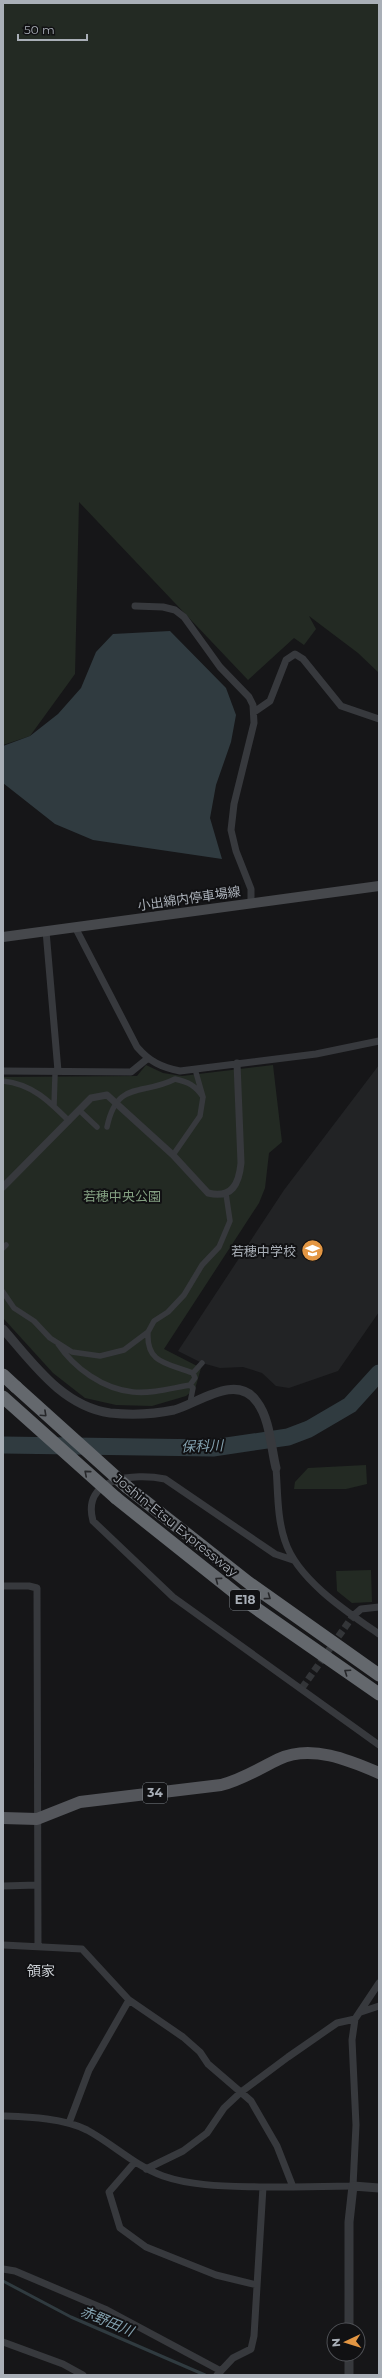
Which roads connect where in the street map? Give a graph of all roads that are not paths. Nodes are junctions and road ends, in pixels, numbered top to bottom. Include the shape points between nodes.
1 (135, 606) dead end
2 (254, 712) junction
3 (379, 719) edge
4 (379, 886) edge
5 (251, 903) junction
6 (75, 927) junction
7 (46, 931) junction
8 (3, 937) edge
9 (379, 1041) edge
10 (147, 1059) junction
11 (237, 1063) junction
12 (195, 1069) junction
13 (3, 1071) edge
14 (56, 1073) junction
15 (3, 1081) edge
16 (203, 1097) junction
17 (117, 1102) junction
18 (54, 1106) junction
19 (79, 1110) junction
20 (69, 1121) junction
21 (96, 1127) dead end
22 (107, 1127) dead end
23 (173, 1155) junction
24 (3, 1187) edge
25 (226, 1194) junction
26 (3, 1292) edge
27 (3, 1329) edge
28 (148, 1332) junction
29 (56, 1342) junction
30 (202, 1363) dead end
31 (193, 1373) junction
32 (3, 1374) edge
33 (190, 1385) junction
34 (3, 1397) edge
35 (190, 1403) junction
36 (276, 1468) joint
37 (293, 1560) junction
38 (3, 1586) edge
39 (379, 1608) edge
40 (353, 1616) junction
41 (379, 1634) edge
42 (379, 1675) edge
43 (379, 1694) edge
44 (379, 1745) edge
45 (379, 1773) edge
46 (3, 1818) edge
47 (37, 1819) junction
48 (37, 1885) junction
49 (3, 1886) edge
50 (3, 1945) edge
51 (38, 1946) junction
52 (379, 1983) edge
53 (129, 2000) junction
54 (379, 2006) edge
55 (361, 2012) junction
56 (355, 2019) junction
57 (241, 2092) junction
58 (3, 2116) edge
59 (69, 2123) junction
60 (135, 2162) junction
61 (146, 2169) junction
62 (353, 2186) junction
63 (293, 2187) junction
64 (263, 2188) junction
65 (379, 2188) edge
66 (3, 2269) edge
67 (257, 2285) junction
68 (349, 2322) edge
69 (3, 2342) edge
70 (349, 2362) edge
71 (219, 2373) edge
72 (83, 2375) edge
73 (349, 2375) edge

1 - 2 street via 163,607 175,610 184,617 220,667 249,697
2 - 3 street via 270,701 286,660 295,654 303,659 341,706
2 - 5 street via 254,723 234,804 231,830 236,851 251,889
4 - 5 main road, 小出綿内停車場線
5 - 6 main road, 小出綿内停車場線
6 - 7 main road, 小出綿内停車場線
6 - 10 street via 127,1030
7 - 8 main road, 小出綿内停車場線
7 - 14 street
9 - 11 street via 316,1054
10 - 12 street via 173,1069
10 - 14 street via 131,1072
11 - 12 street
11 - 25 street via 241,1163 239,1180
12 - 16 street
13 - 14 street
14 - 18 street
15 - 18 street via 35,1090
16 - 17 street via 197,1088 188,1082 174,1079 169,1083 136,1089 123,1095
16 - 23 street via 200,1116
17 - 19 street via 107,1095 99,1095 91,1098
17 - 22 street via 110,1114
17 - 23 street
18 - 20 street
19 - 20 street
19 - 21 street
20 - 24 street
23 - 25 street via 208,1193
25 - 28 street via 230,1221 219,1248 202,1265 184,1295 168,1312 154,1321
26 - 29 street via 14,1308 34,1321
27 - 35 street via 54,1386 66,1396 90,1406 110,1413 161,1412
28 - 29 street via 124,1350 100,1356 72,1352
28 - 31 street via 147,1346 156,1359
29 - 33 street via 67,1358 99,1382 132,1392 160,1391
30 - 31 street
31 - 33 street via 195,1378
32 -> 42 highway, Joshin-Etsu Expressway / E18, bridge via 127,1487 249,1583
33 - 35 street via 193,1388
43 -> 34 highway, Joshin-Etsu Expressway / E18, bridge via 244,1600 116,1498
35 - 36 street via 222,1391 246,1392 256,1400 263,1411
36 - 37 street via 280,1523
37 - 40 street via 300,1570
37 - 44 street via 274,1554 165,1479 126,1477 110,1483 98,1491 91,1500 90,1511 93,1521 173,1596
38 - 47 street via 37,1588
39 - 40 street via 361,1609
40 - 41 street
45 - 47 main road, 34 via 317,1753 303,1752 280,1758 229,1783 80,1802
46 - 47 main road, 34
47 - 48 street
48 - 49 street
48 - 51 street
50 - 51 street
51 - 53 street via 82,1949
52 - 55 street
53 - 57 street via 188,2042 200,2052 208,2064
53 - 59 street via 89,2070
54 - 55 street
55 - 56 street
56 - 57 street via 337,2023
56 - 62 street via 352,2040 356,2124
57 - 61 street via 224,2108 207,2133 183,2151
57 - 63 street via 251,2101 263,2119
58 - 59 street
59 - 60 street via 87,2130
60 - 61 street
60 - 67 street via 109,2192 120,2228 146,2247 216,2275
61 - 64 street via 206,2185
62 - 63 street
62 - 65 street
62 - 68 street via 349,2222
63 - 64 street
64 - 67 street
66 - 71 street via 15,2270 107,2310
67 - 71 street via 251,2349 234,2358
69 - 72 street via 63,2364
70 - 73 street

